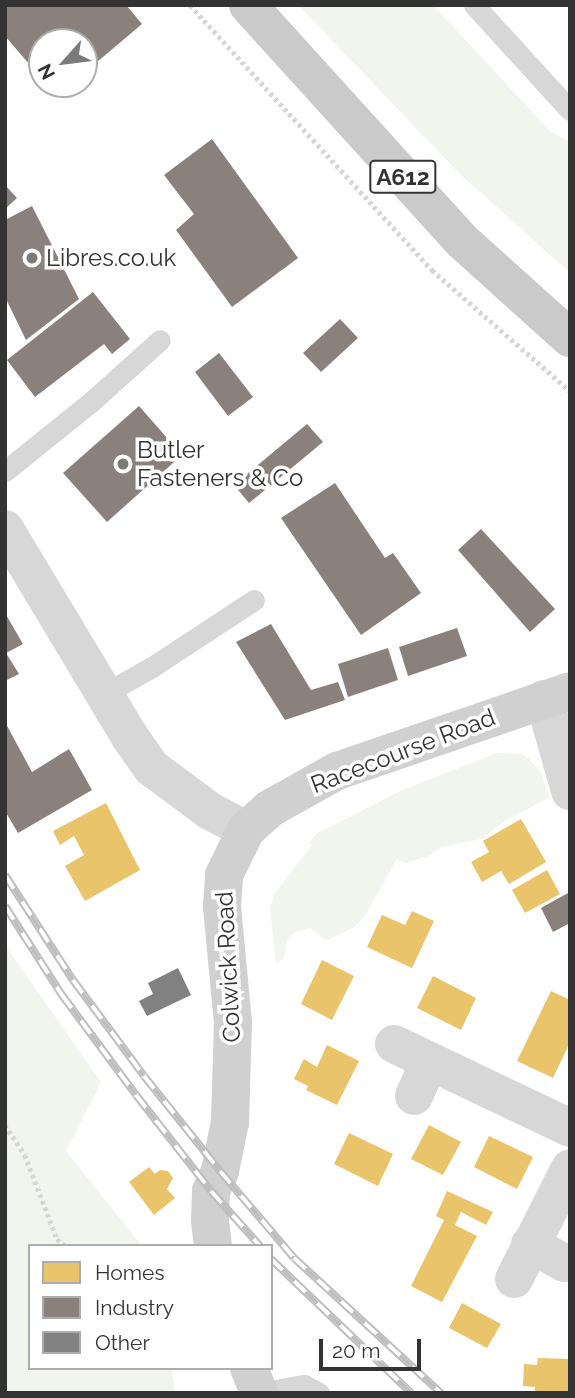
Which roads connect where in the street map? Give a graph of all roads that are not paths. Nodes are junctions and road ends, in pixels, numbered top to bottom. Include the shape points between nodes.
1 (247, 5) edge
2 (474, 5) edge
3 (570, 110) edge
4 (570, 338) edge
5 (160, 340) dead end
6 (5, 471) edge
7 (5, 529) edge
8 (254, 600) dead end
9 (104, 694) junction
10 (557, 695) edge
11 (570, 791) edge
12 (246, 830) junction
13 (394, 1044) dead end
14 (570, 1128) edge
15 (570, 1168) edge
16 (213, 1244) edge
17 (530, 1244) junction
18 (564, 1263) dead end
19 (514, 1279) dead end
20 (250, 1370) edge
21 (259, 1393) edge
22 (319, 1393) edge

1 - 4 main road, A612 via 461,240
2 - 3 lane
5 - 6 lane
7 - 9 street
8 - 9 lane
9 - 12 street via 152,768 210,811
10 - 11 street
10 - 12 street, Racecourse Road via 337,771 269,809
12 - 16 street, Colwick Road via 223,885 233,1023 232,1085 230,1122 211,1191
13 - 14 street via 421,1079
15 - 17 street
17 - 18 street
17 - 19 street
20 - 21 street
21 - 22 lane via 304,1385

